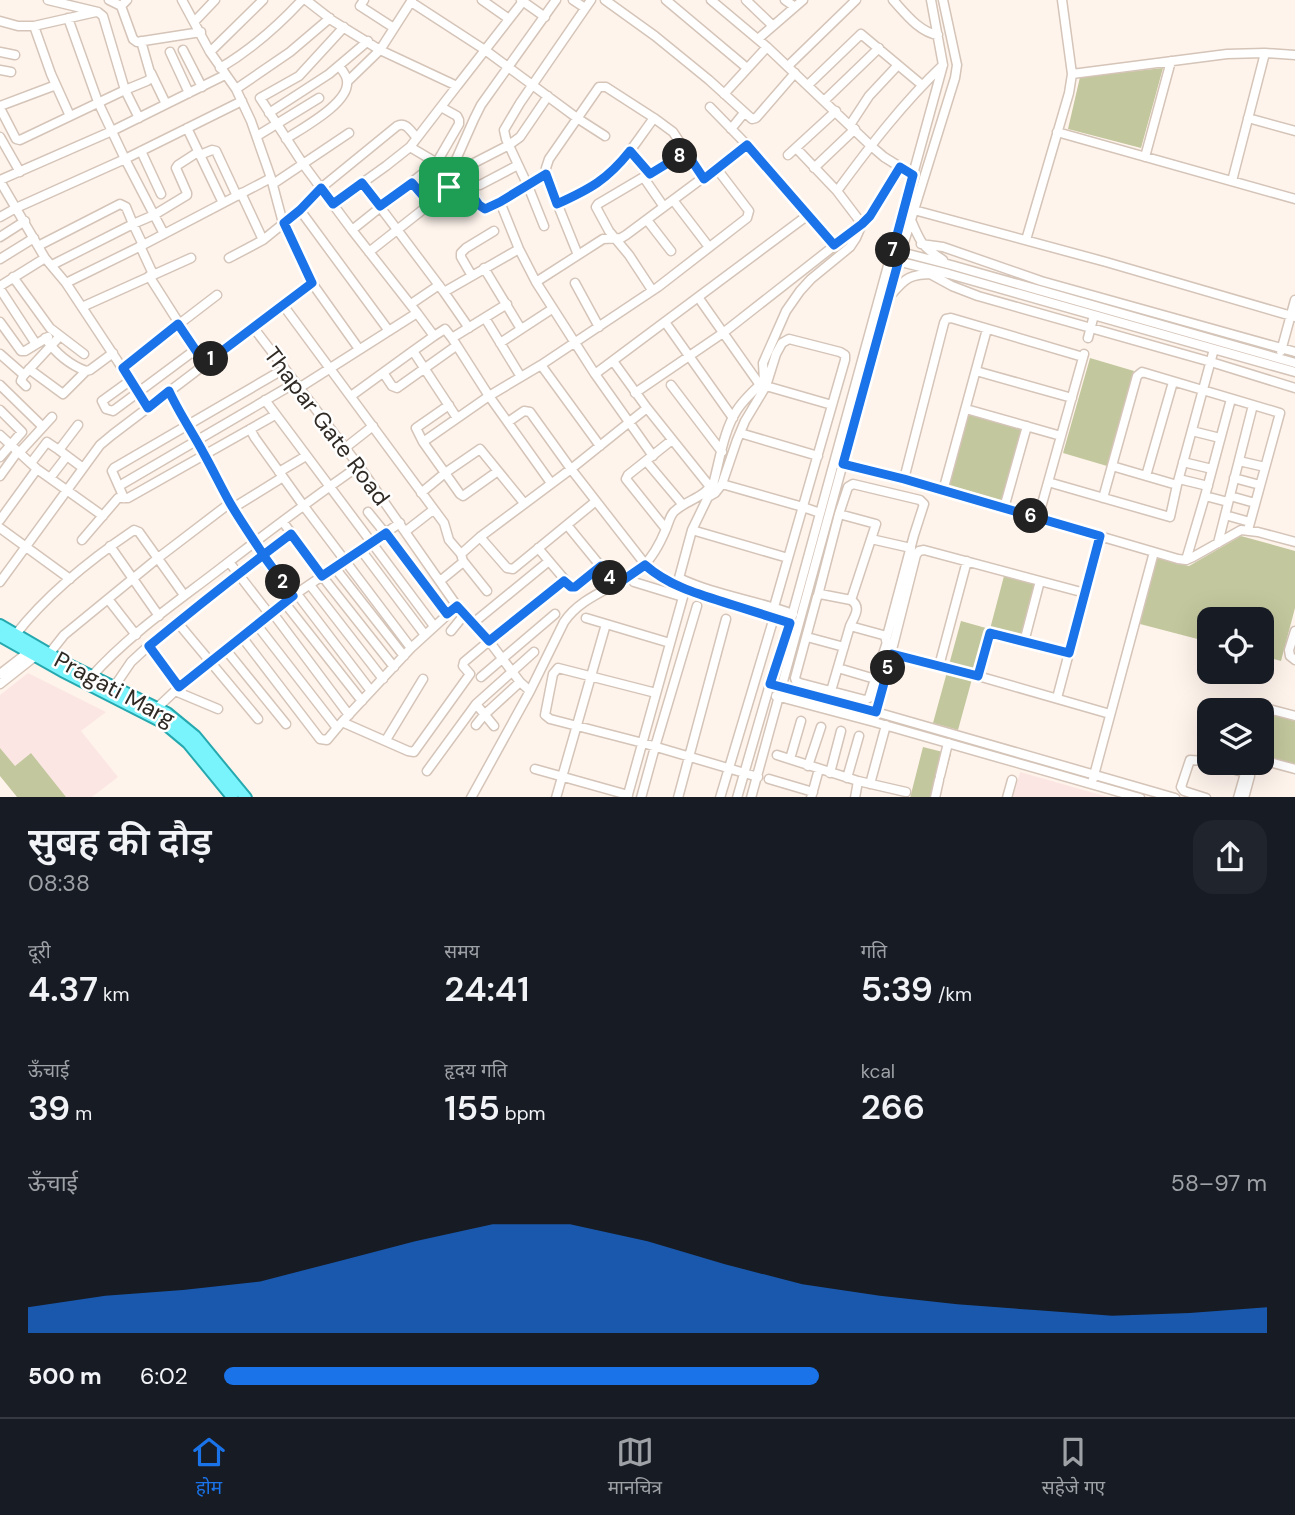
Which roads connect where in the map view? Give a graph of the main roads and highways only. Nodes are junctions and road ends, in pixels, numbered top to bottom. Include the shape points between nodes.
1 (0, 625) edge
2 (0, 636) edge
3 (38, 651) junction
4 (233, 797) edge
5 (246, 797) edge

1 - 3 main road, Pragati Marg
2 - 3 main road, Pragati Marg
3 - 4 main road, Pragati Marg via 62,671 164,723 188,743
3 - 5 main road, Pragati Marg via 167,713 195,736

